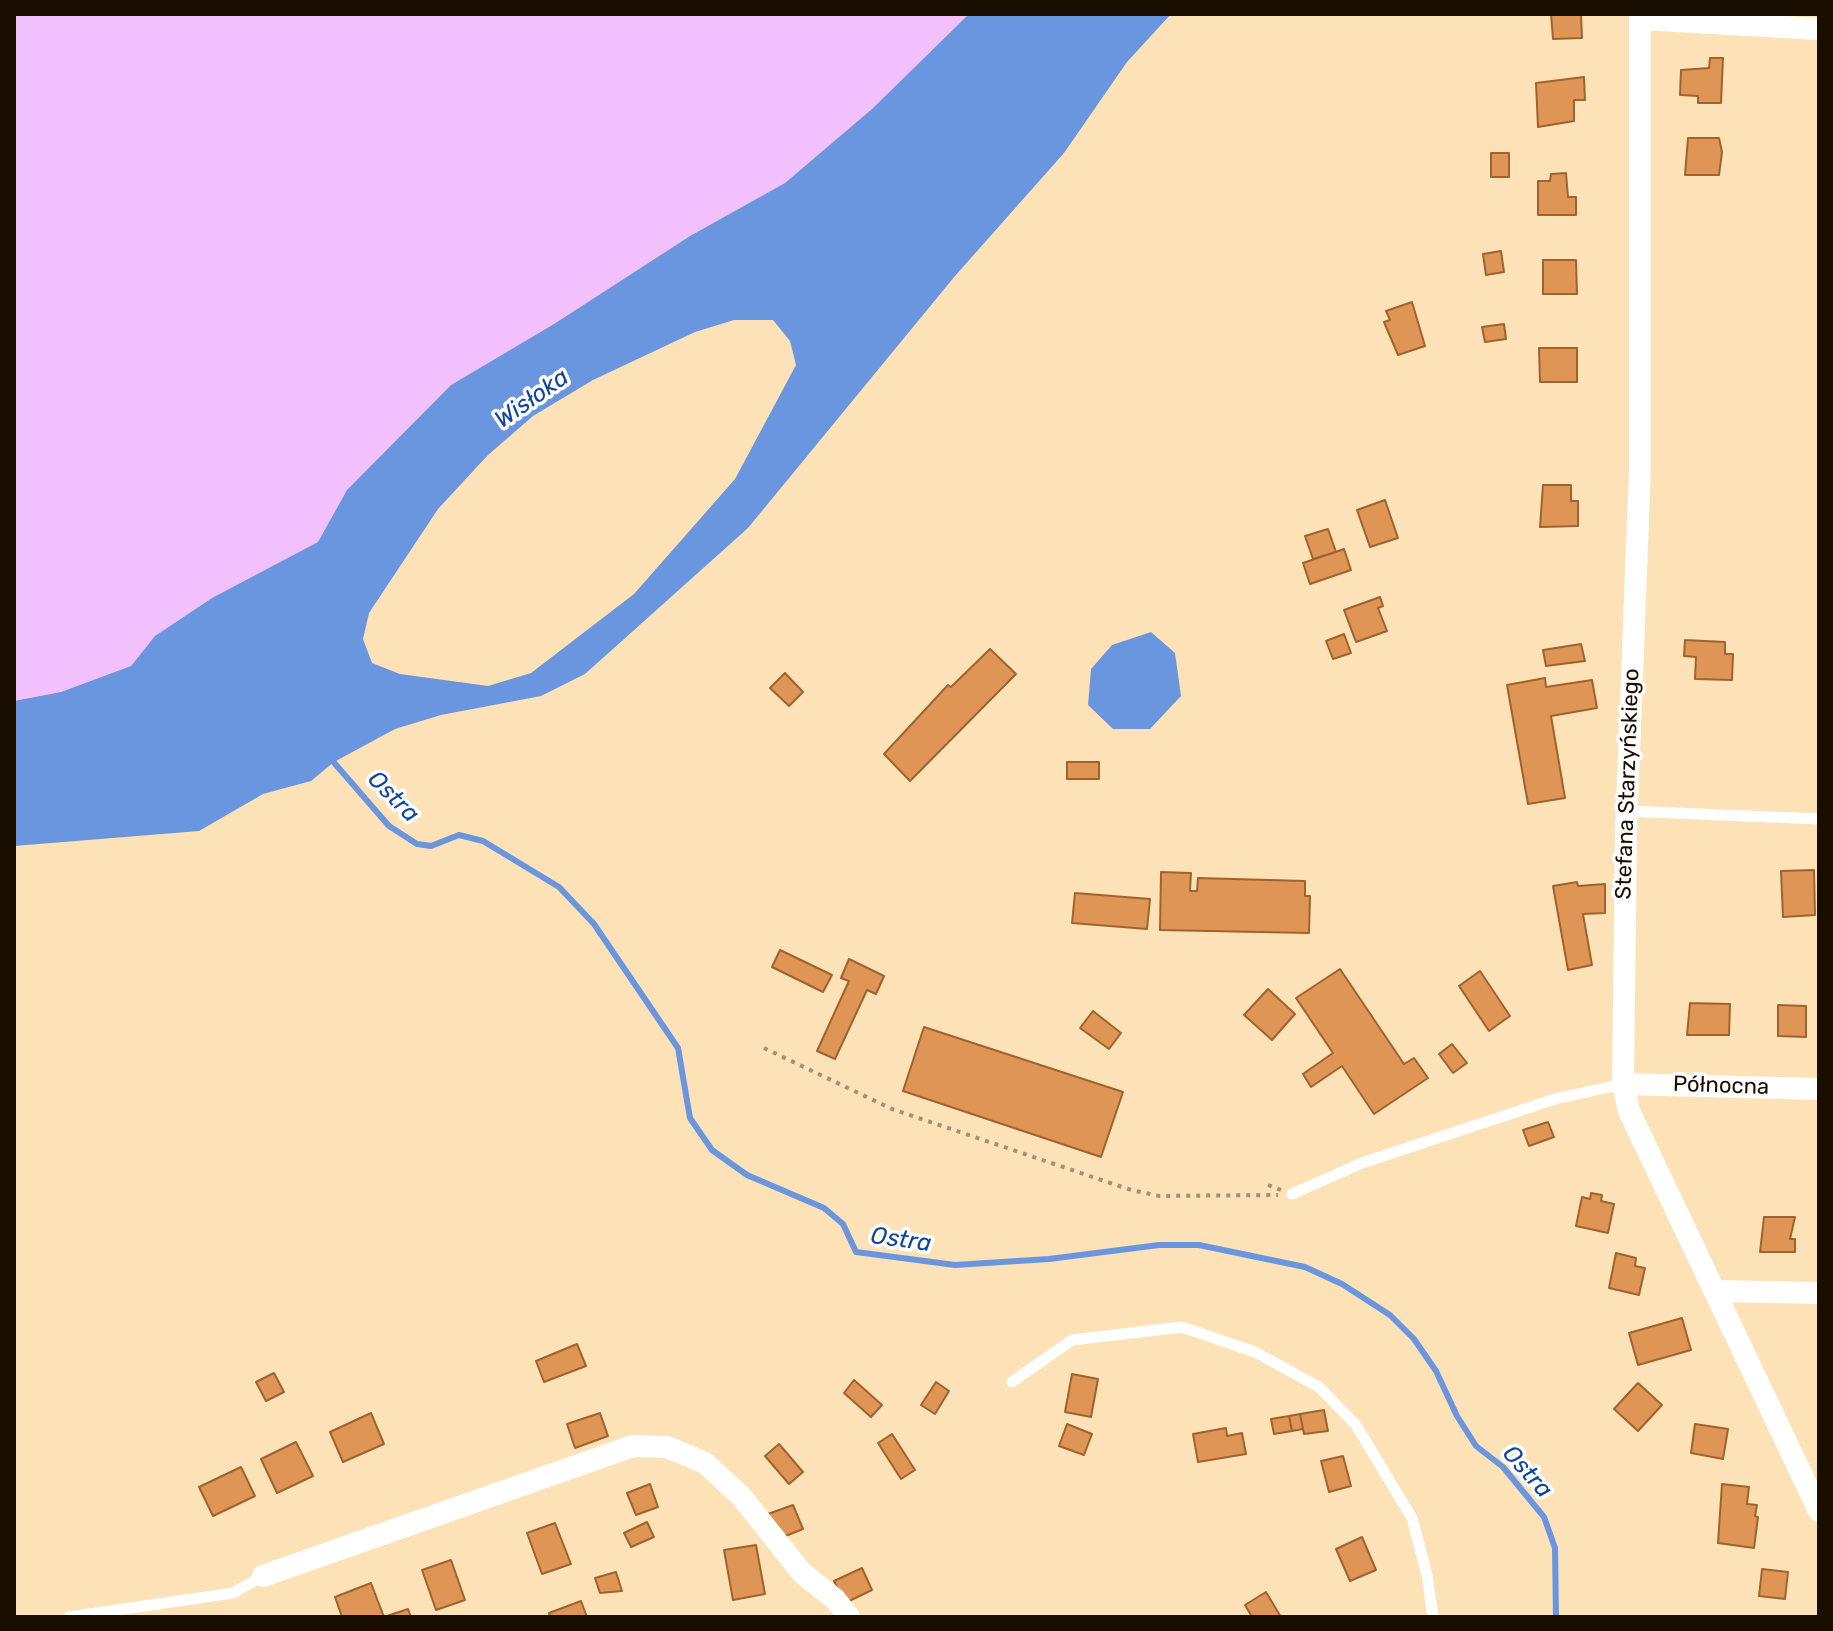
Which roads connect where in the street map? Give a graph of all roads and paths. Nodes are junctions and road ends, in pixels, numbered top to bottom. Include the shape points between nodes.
1 (1640, 17) edge
2 (1819, 29) edge
3 (1626, 811) junction
4 (1819, 819) edge
5 (764, 1048) dead end
6 (1623, 1084) junction
7 (1819, 1089) edge
8 (1292, 1194) joint
9 (1715, 1291) junction
10 (1819, 1293) edge
11 (1012, 1382) dead end
12 (1818, 1505) edge
13 (263, 1576) joint
14 (69, 1617) edge
15 (849, 1617) edge
16 (1433, 1617) edge

1 - 2 street
1 - 3 street, Stefana Starzyńskiego via 1640,468
3 - 4 lane
3 - 6 street, Stefana Starzyńskiego
5 - 8 path via 892,1109 1131,1190 1159,1196
6 - 7 street, Północna
6 - 8 lane via 1555,1099 1362,1163
6 - 9 street, Stefana Starzyńskiego via 1629,1111
9 - 10 street
9 - 12 street, Stefana Starzyńskiego
11 - 16 lane via 1072,1340 1182,1327 1255,1352 1319,1387 1356,1425 1412,1518
13 - 14 lane via 233,1593
13 - 15 street via 633,1446 667,1447 705,1463 741,1496 802,1573

